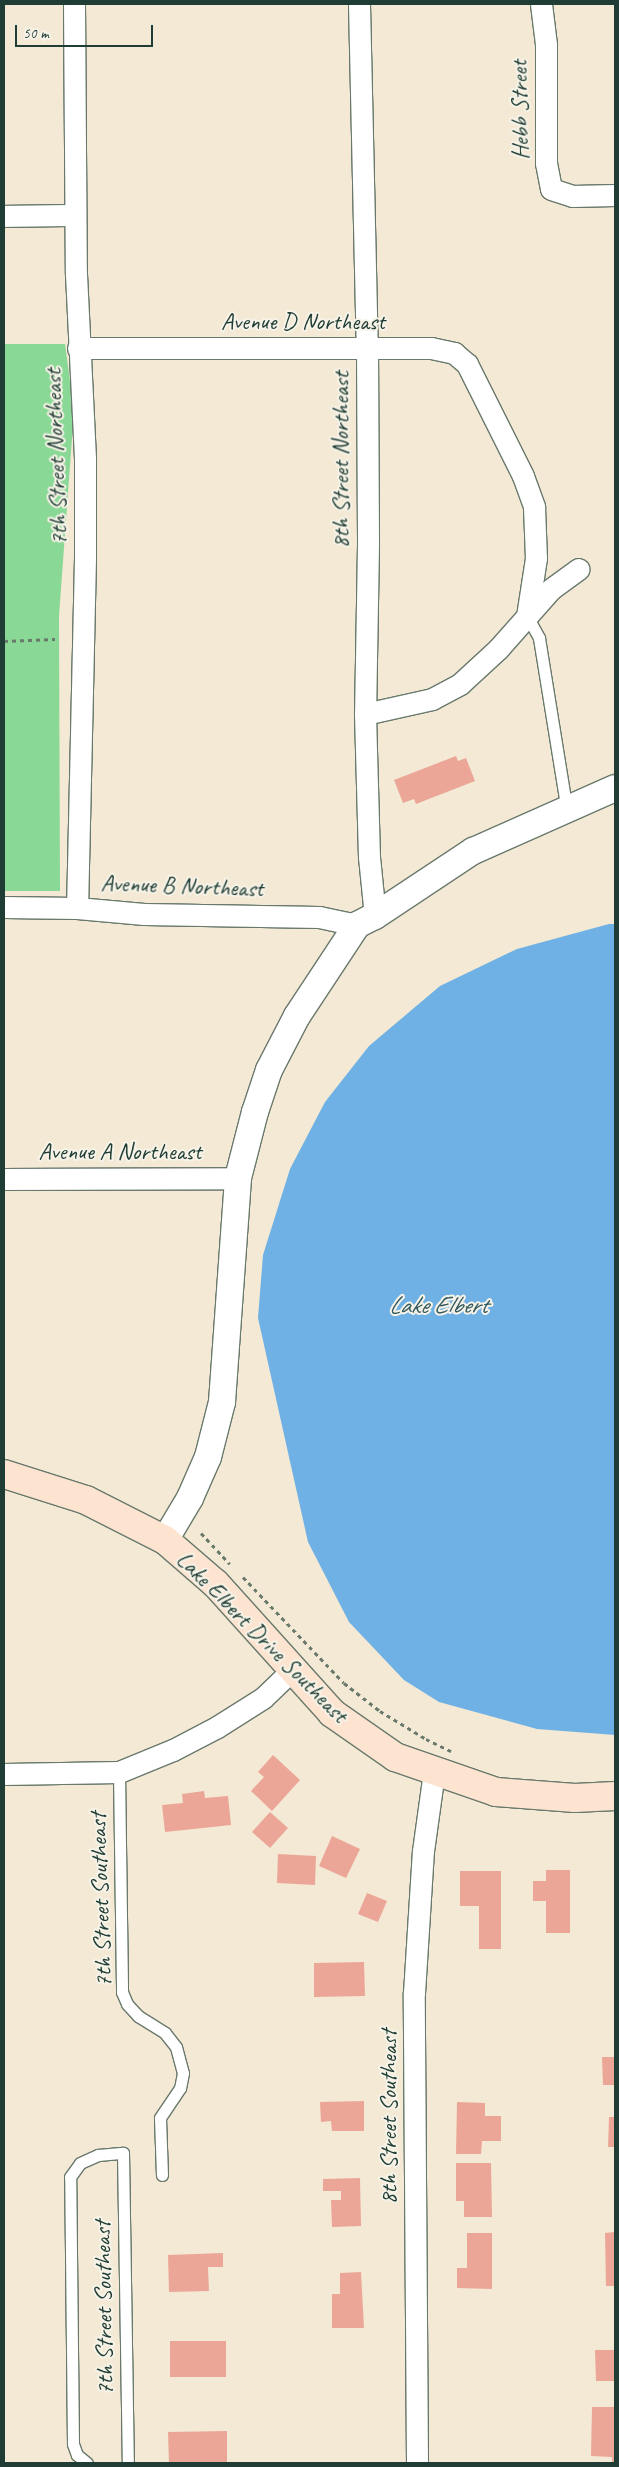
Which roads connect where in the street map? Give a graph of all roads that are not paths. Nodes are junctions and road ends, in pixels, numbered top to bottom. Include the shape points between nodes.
1 (74, 4) edge
2 (359, 4) edge
3 (541, 4) edge
4 (615, 196) edge
5 (75, 215) junction
6 (4, 216) edge
7 (78, 348) junction
8 (367, 348) junction
9 (580, 569) dead end
10 (527, 616) junction
11 (365, 714) junction
12 (615, 788) edge
13 (567, 810) junction
14 (4, 907) edge
15 (76, 908) junction
16 (366, 920) junction
17 (238, 1178) junction
18 (4, 1179) edge
19 (4, 1474) edge
20 (165, 1540) junction
21 (292, 1670) junction
22 (119, 1772) junction
23 (434, 1772) junction
24 (4, 1774) edge
25 (615, 1796) edge
26 (162, 2175) dead end
27 (87, 2463) edge
28 (128, 2463) edge
29 (417, 2463) edge

1 - 5 street, 7th Street Northeast
2 - 8 street, 8th Street Northeast
3 - 4 street, Hebb Street via 546,44 546,163 551,189 576,196
5 - 6 street
5 - 7 street, 7th Street Northeast
7 - 8 street, Avenue D Northeast
7 - 15 street, 7th Street Northeast via 84,413 85,558
8 - 10 street, Avenue D Northeast via 430,348 454,353 467,364 523,476 534,508 536,558
8 - 11 street, 8th Street Northeast
9 - 10 street via 552,588
10 - 11 street via 498,649 460,684 432,699
10 - 13 lane via 539,638
11 - 16 street, 8th Street Northeast via 369,857
12 - 13 street
13 - 16 street via 472,851
14 - 15 street, Avenue B Northeast
15 - 16 street, Avenue B Northeast via 144,914
16 - 17 street via 316,985 279,1048 255,1112
17 - 18 street, Avenue A Northeast
17 - 20 street via 222,1402 208,1457 190,1498
19 - 20 main road, Lake Elbert Drive Southeast via 86,1500
20 - 21 main road, Lake Elbert Drive Southeast via 216,1584
21 - 22 street via 263,1698 217,1727 173,1750
21 - 23 main road, Lake Elbert Drive Southeast via 332,1713 361,1735 395,1757
22 - 24 street
22 - 26 lane, 7th Street Southeast via 122,1992 138,2016 165,2033 176,2047 183,2073 180,2088 160,2118
23 - 25 main road, Lake Elbert Drive Southeast via 496,1792 575,1798
23 - 29 street, 8th Street Southeast via 423,1851 414,1993
27 - 28 lane, 7th Street Southeast via 76,2455 73,2444 70,2177 80,2163 98,2155 123,2153

